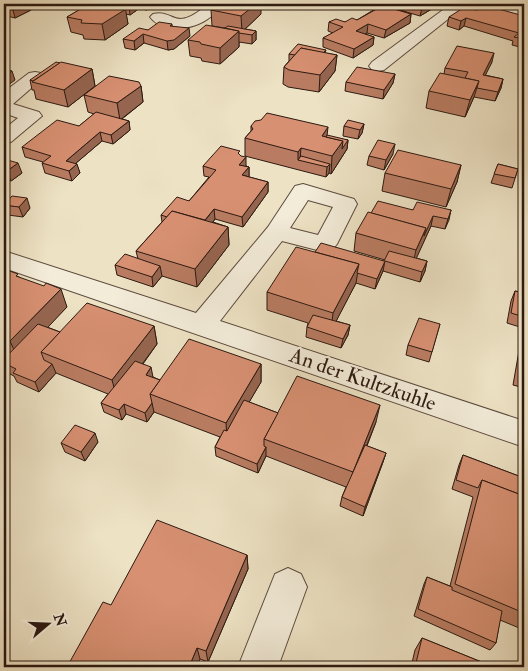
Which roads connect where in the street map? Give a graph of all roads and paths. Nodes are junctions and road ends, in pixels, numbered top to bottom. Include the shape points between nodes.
1 (207, 4) edge
2 (460, 4) edge
3 (479, 4) edge
4 (176, 8) dead end
5 (524, 16) edge
6 (378, 66) dead end
7 (35, 77) edge
8 (4, 103) edge
9 (4, 107) edge
10 (4, 138) edge
11 (276, 232) dead end
12 (4, 259) edge
13 (202, 325) junction
14 (524, 434) edge
15 (288, 587) dead end
16 (258, 667) edge

1 - 4 street via 210,10 195,22 180,25 158,17
2 - 6 street
3 - 5 street
7 - 8 street
9 - 10 street via 32,116
11 - 13 street
12 - 13 street, An der Kultzkuhle
13 - 14 street, An der Kultzkuhle
15 - 16 street

